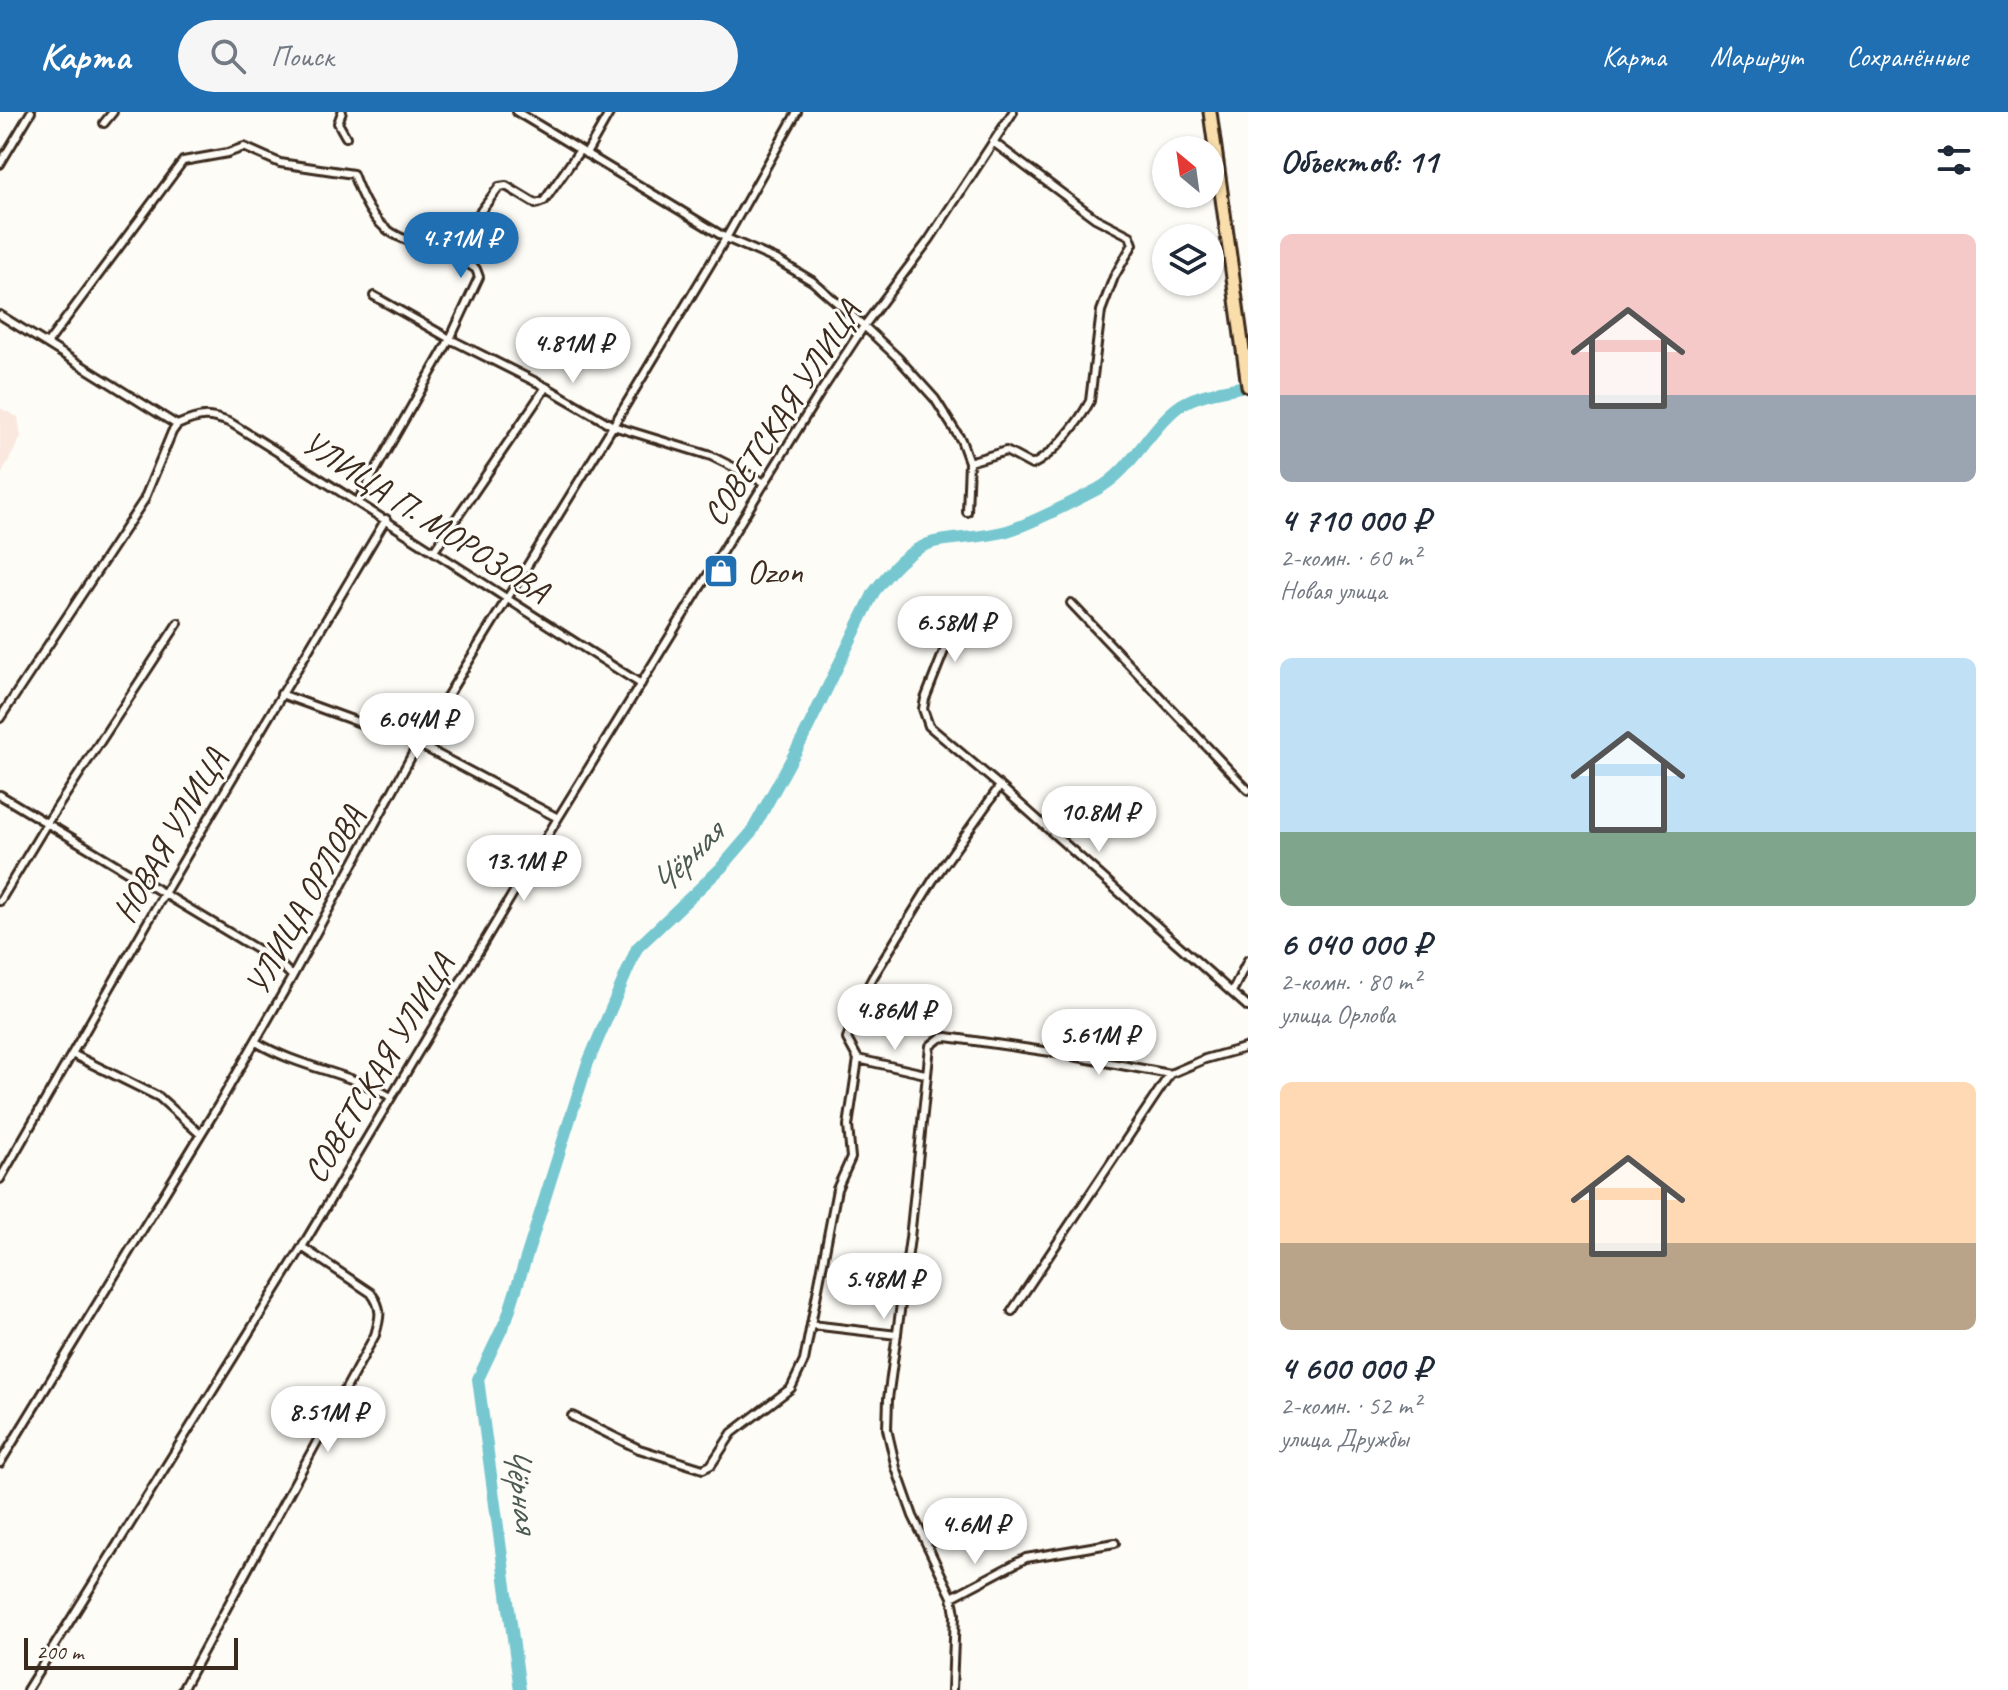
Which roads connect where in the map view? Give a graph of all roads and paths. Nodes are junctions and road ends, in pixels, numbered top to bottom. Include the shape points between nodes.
1 (31, 112) edge
2 (113, 112) edge
3 (342, 112) edge
4 (517, 112) edge
5 (610, 112) edge
6 (797, 112) edge
7 (1013, 112) edge
8 (1210, 112) edge
9 (104, 123) dead end
10 (346, 137) dead end
11 (993, 142) junction
12 (583, 152) junction
13 (0, 164) edge
14 (726, 238) junction
15 (450, 252) junction
16 (374, 296) dead end
17 (0, 315) edge
18 (864, 326) junction
19 (450, 339) junction
20 (47, 344) junction
21 (1248, 386) edge
22 (546, 387) junction
23 (177, 425) junction
24 (613, 426) junction
25 (969, 462) junction
26 (765, 483) junction
27 (358, 501) junction
28 (967, 512) dead end
29 (386, 519) junction
30 (434, 551) junction
31 (506, 599) junction
32 (1071, 603) dead end
33 (955, 604) dead end
34 (178, 623) dead end
35 (641, 684) junction
36 (281, 694) junction
37 (0, 718) edge
38 (418, 744) junction
39 (1000, 786) junction
40 (1248, 790) edge
41 (0, 795) edge
42 (558, 818) junction
43 (47, 823) junction
44 (165, 892) junction
45 (0, 901) edge
46 (1248, 960) edge
47 (292, 976) junction
48 (1232, 992) junction
49 (1248, 1007) edge
50 (256, 1042) junction
51 (1248, 1047) edge
52 (72, 1054) junction
53 (858, 1059) junction
54 (925, 1074) junction
55 (1170, 1074) junction
56 (391, 1097) junction
57 (200, 1134) junction
58 (0, 1179) edge
59 (302, 1247) junction
60 (1012, 1311) dead end
61 (812, 1325) junction
62 (897, 1335) junction
63 (572, 1416) dead end
64 (0, 1463) edge
65 (1115, 1543) dead end
66 (952, 1597) junction
67 (27, 1690) edge
68 (182, 1690) edge
69 (952, 1690) edge

1 - 13 street
2 - 9 street
3 - 10 street via 338,123
4 - 12 street
5 - 12 street
6 - 14 street, УЛИЦА ОРЛОВА
7 - 11 street, СОВЕТСКАЯ УЛИЦА
8 - 21 highway
11 - 18 street, СОВЕТСКАЯ УЛИЦА
11 - 25 street via 1132,241 1101,311 1090,401 1083,413 1032,465 1006,451
12 - 14 street
12 - 15 street via 544,201 536,204 499,187
14 - 18 street via 812,281
14 - 24 street, УЛИЦА ОРЛОВА
15 - 19 street via 476,269 479,277
15 - 20 street via 413,243 379,225 363,203 353,174 280,163 244,147 190,158 176,167
16 - 19 street
17 - 20 street
18 - 25 street via 935,399
18 - 26 street, СОВЕТСКАЯ УЛИЦА
19 - 22 street
19 - 27 street
20 - 23 street
22 - 24 street
22 - 30 street
23 - 27 street, УЛИЦА П. МОРОЗОВА via 198,416 231,423
23 - 37 street via 144,500
24 - 26 street via 711,456
24 - 31 street, УЛИЦА ОРЛОВА
25 - 28 street
26 - 35 street, СОВЕТСКАЯ УЛИЦА
27 - 29 street, УЛИЦА П. МОРОЗОВА
29 - 30 street, УЛИЦА П. МОРОЗОВА
29 - 36 street, НОВАЯ УЛИЦА
30 - 31 street, УЛИЦА П. МОРОЗОВА
31 - 35 street, УЛИЦА П. МОРОЗОВА
31 - 38 street, УЛИЦА ОРЛОВА
32 - 40 street
33 - 39 street via 948,641 925,699 925,716 929,726
34 - 43 street
35 - 42 street, СОВЕТСКАЯ УЛИЦА
36 - 38 street
36 - 44 street, НОВАЯ УЛИЦА
38 - 42 street
38 - 47 street, УЛИЦА ОРЛОВА
39 - 48 street
39 - 53 street via 933,880 857,1007 847,1039
41 - 43 street
42 - 56 street, СОВЕТСКАЯ УЛИЦА
43 - 44 street
43 - 45 street
44 - 47 street
44 - 52 street, НОВАЯ УЛИЦА
46 - 48 street
47 - 50 street, УЛИЦА ОРЛОВА
48 - 49 street
50 - 56 street via 280,1057
50 - 57 street, УЛИЦА ОРЛОВА
51 - 55 street
52 - 57 street via 159,1097
52 - 58 street, НОВАЯ УЛИЦА
53 - 54 street
53 - 61 street via 848,1126 851,1158 837,1189
54 - 55 street via 934,1041 947,1037
54 - 62 street
55 - 60 street
56 - 59 street, СОВЕТСКАЯ УЛИЦА
57 - 64 street, УЛИЦА ОРЛОВА
59 - 67 street, СОВЕТСКАЯ УЛИЦА
59 - 68 street via 371,1293 381,1316
61 - 62 street
61 - 63 street via 791,1388 732,1433 703,1469 639,1449
62 - 66 street via 887,1416 890,1445 913,1516
65 - 66 street via 1026,1558
66 - 69 street

